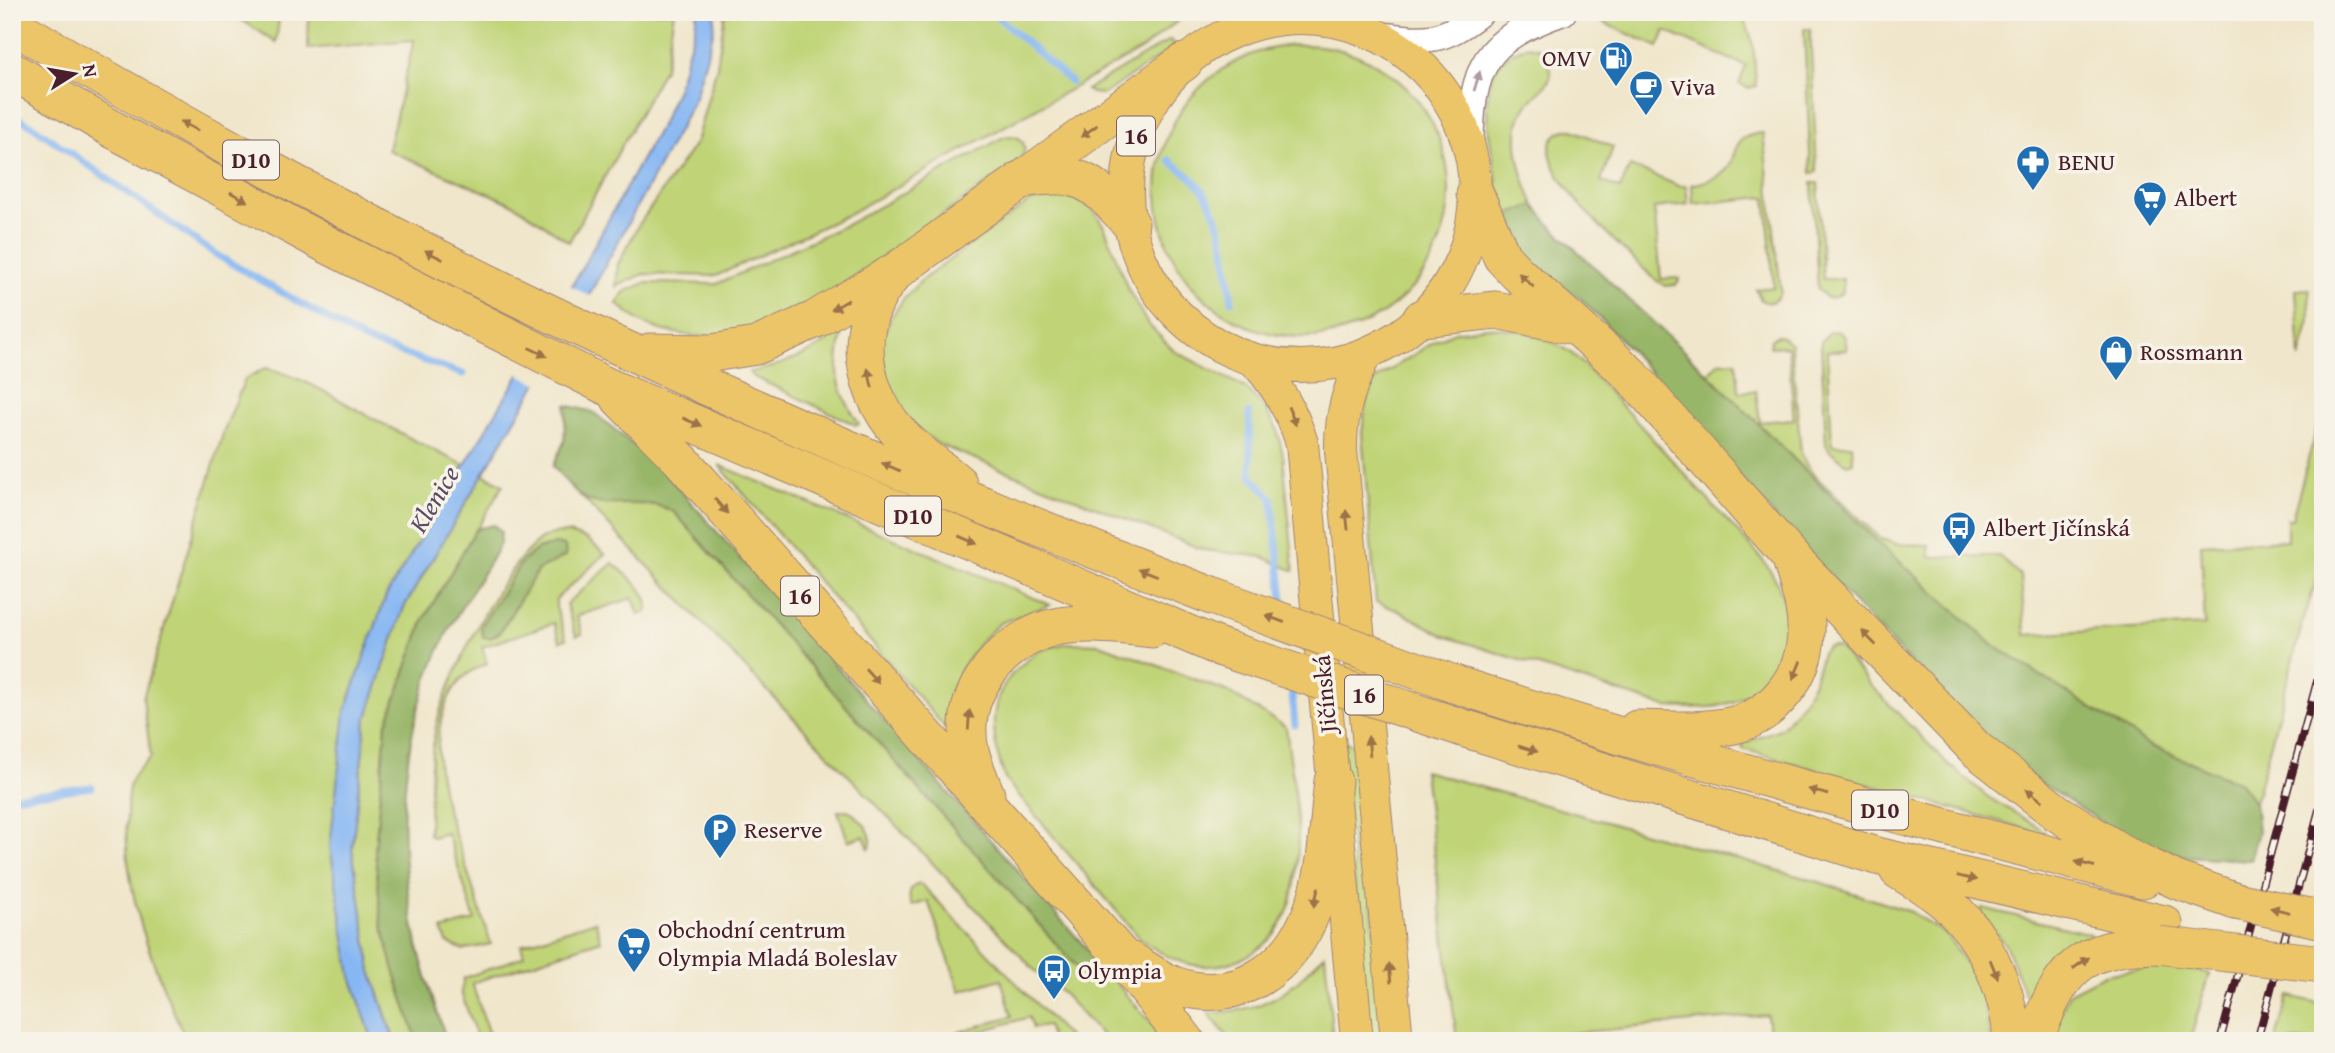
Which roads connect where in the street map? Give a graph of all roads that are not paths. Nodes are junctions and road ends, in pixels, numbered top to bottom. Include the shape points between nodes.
1 (1481, 12) edge
2 (1563, 12) edge
3 (1238, 22) edge
4 (1353, 24) edge
5 (12, 25) edge
6 (1184, 62) junction
7 (12, 71) edge
8 (1470, 148) junction
9 (1023, 179) junction
10 (1475, 194) junction
11 (1129, 223) junction
12 (898, 270) junction
13 (1422, 318) junction
14 (1576, 326) junction
15 (625, 349) junction
16 (1366, 354) junction
17 (1254, 360) junction
18 (606, 386) junction
19 (1021, 523) junction
20 (1790, 556) junction
21 (1219, 647) junction
22 (1587, 727) junction
23 (1333, 781) junction
24 (991, 809) junction
25 (1877, 856) junction
26 (2175, 883) junction
27 (2323, 920) edge
28 (2161, 935) junction
29 (1119, 953) junction
30 (2323, 962) edge
31 (1186, 1041) edge
32 (1357, 1041) edge
33 (1397, 1041) edge
34 (2012, 1041) edge
35 (2034, 1041) edge

1 - 4 street via 1454,32 1423,40
8 -> 2 street via 1476,79 1483,64 1506,38
3 - 4 main road, Jičínská via 1290,18
3 - 6 main road, Jičínská
4 - 8 main road, Jičínská via 1403,50 1426,70 1445,93
15 -> 5 highway, D10 via 320,197
6 -> 9 highway
6 - 11 main road, Jičínská / 16 via 1148,108 1136,136 1129,164
7 -> 18 highway, D10 via 137,143
8 - 10 main road, Jičínská
9 - 11 highway via 1054,175 1086,181
9 - 12 highway
10 - 13 main road, Jičínská via 1469,240 1461,261
14 -> 10 highway via 1502,257
11 - 17 main road, Jičínská / 16 via 1145,269 1172,309 1209,341
12 -> 15 highway via 816,319 757,346 686,354
19 -> 12 highway via 958,483 907,441 869,384 868,320 880,292
13 - 14 highway via 1496,310
13 - 16 main road, Jičínská / 16 via 1396,339
14 - 20 highway via 1630,374
19 -> 15 highway, D10
16 - 17 main road, Jičínská / 16 via 1345,362 1299,367
33 -> 16 main road, Jičínská / 16 via 1340,431 1348,392
17 -> 23 main road, Jičínská via 1280,392 1302,443
18 -> 21 highway, D10
18 -> 24 highway, 16 via 681,460
22 -> 19 highway, D10, bridge via 1454,684
20 -> 22 highway via 1806,634 1799,670 1764,713 1735,725 1711,728
26 -> 20 highway via 2056,812 1976,749
24 -> 21 highway via 974,766 969,711 993,665 1015,646 1040,632 1100,625 1160,630
21 -> 25 highway, D10, bridge
26 -> 22 highway, D10 via 1926,823
23 -> 29 highway via 1314,908 1280,963 1251,982 1210,992 1172,985
23 - 32 main road, Jičínská
24 - 29 highway, 16
25 -> 28 highway, D10
25 -> 34 highway via 1937,895 1966,923 1989,956 2002,989
27 -> 26 highway, D10, bridge
28 - 30 highway, D10
35 -> 28 highway via 2062,980 2081,960
29 - 31 highway, 16

